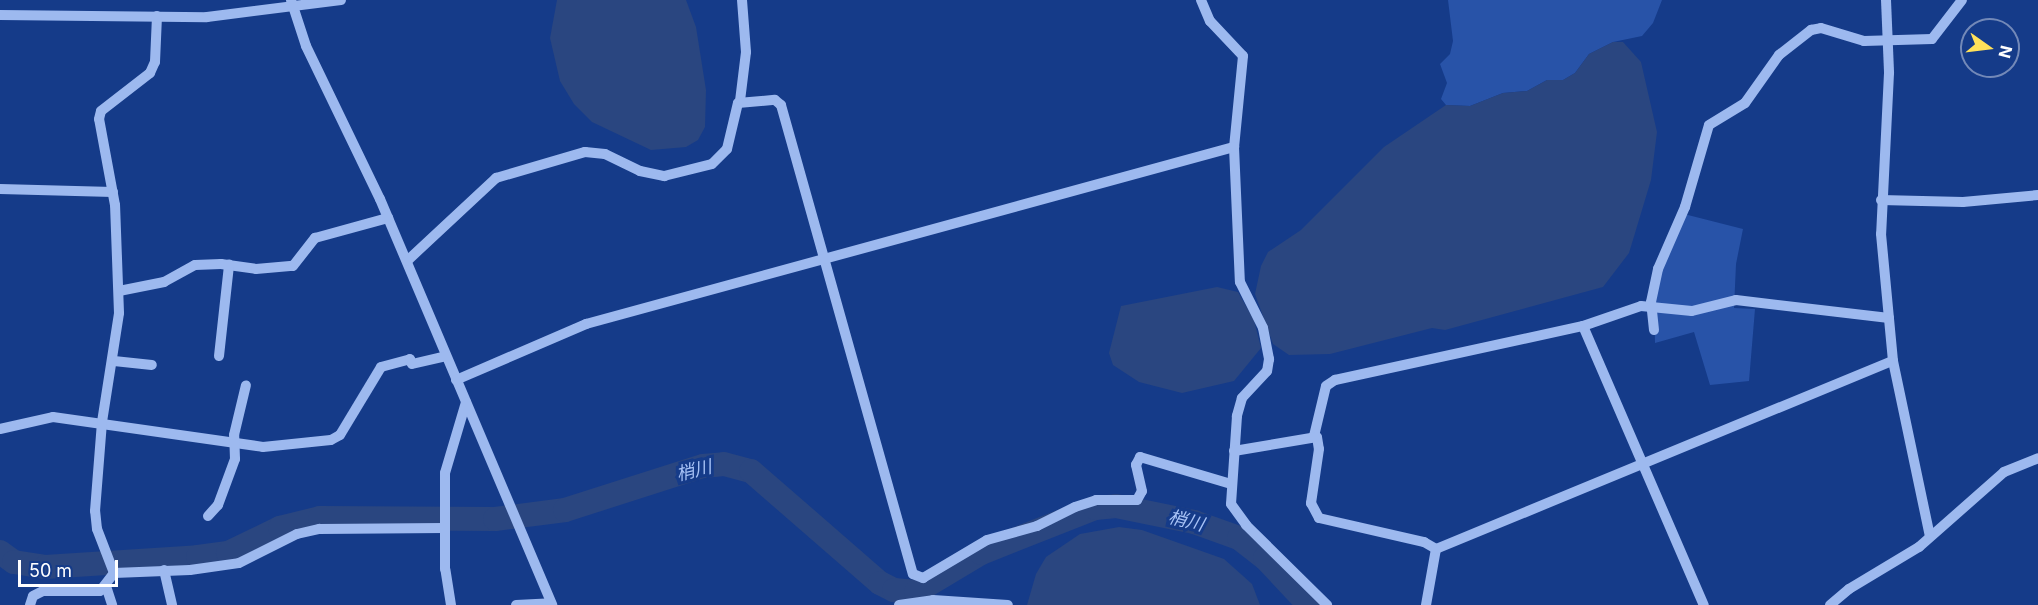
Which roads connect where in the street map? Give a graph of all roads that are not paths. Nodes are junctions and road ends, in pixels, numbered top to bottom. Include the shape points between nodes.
1 (341, 0) edge
2 (742, 0) edge
3 (1201, 0) edge
4 (1886, 0) edge
5 (1962, 0) edge
6 (292, 4) edge
7 (0, 15) edge
8 (158, 16) junction
9 (1888, 40) junction
10 (740, 101) junction
11 (1234, 147) junction
12 (0, 189) edge
13 (112, 192) junction
14 (2038, 195) edge
15 (1881, 200) junction
16 (388, 218) junction
17 (822, 259) junction
18 (407, 261) junction
19 (229, 265) junction
20 (118, 291) junction
21 (1652, 306) junction
22 (1889, 318) junction
23 (1583, 326) junction
24 (1654, 330) dead end
25 (219, 356) dead end
26 (446, 356) junction
27 (114, 361) junction
28 (1893, 361) junction
29 (152, 365) dead end
30 (456, 380) junction
31 (246, 385) dead end
32 (466, 402) junction
33 (102, 422) junction
34 (0, 429) edge
35 (1314, 436) junction
36 (237, 442) junction
37 (1234, 451) junction
38 (2038, 458) edge
39 (1642, 465) junction
40 (1231, 484) junction
41 (208, 516) dead end
42 (444, 521) junction
43 (1930, 536) junction
44 (1436, 549) junction
45 (164, 570) junction
46 (114, 573) junction
47 (106, 586) junction
48 (552, 604) edge
49 (30, 605) edge
50 (112, 605) edge
51 (172, 605) edge
52 (450, 605) edge
53 (516, 605) edge
54 (899, 605) edge
55 (1008, 605) edge
56 (1327, 605) edge
57 (1426, 605) edge
58 (1704, 605) edge
59 (1830, 605) edge

1 - 6 street
2 - 10 street via 746,52
3 - 11 street via 1210,21 1244,56
4 - 9 street
5 - 9 street via 1932,39
6 - 8 street via 207,17
6 - 16 street via 306,46
7 - 8 street
8 - 13 street via 155,62 150,73 101,111 99,118
9 - 15 street
9 - 21 street via 1864,41 1821,28 1811,30 1779,55 1745,103 1709,125 1685,207 1658,269
10 - 17 street via 747,105 775,100 781,105
10 - 18 street via 727,149 712,164 679,173 651,174 605,154 585,152 511,172 485,184
11 - 17 street
11 - 37 street via 1240,282 1263,328 1269,359 1267,371 1242,398
12 - 13 street
13 - 20 street
14 - 15 street via 1963,202
15 - 22 street
16 - 18 street
16 - 19 street via 315,238 293,266 256,270
17 - 30 street via 586,324
17 - 40 street via 913,574 923,578 987,540 1037,526 1096,500 1137,500 1142,491 1136,465 1140,457
18 - 26 street
19 - 20 street via 195,265 164,282
19 - 25 street
20 - 27 street
21 - 22 street via 1692,311 1736,300
21 - 23 street via 1623,311
21 - 24 street
22 - 28 street
23 - 35 street via 1335,380 1326,386
23 - 39 street
26 - 30 street
26 - 36 street via 412,364 410,359 381,367 340,435 331,440 263,447
27 - 29 street
27 - 33 street
28 - 39 street
28 - 43 street
30 - 32 street
31 - 36 street via 234,435
32 - 42 street via 445,473
32 - 48 street
33 - 34 street via 53,417
33 - 36 street
33 - 46 street via 95,511 97,529
35 - 37 street
35 - 44 street via 1319,449 1311,503 1319,518 1424,542
36 - 41 street via 218,505
37 - 40 street
38 - 43 street via 1996,478
39 - 44 street
39 - 58 street
40 - 56 street via 1231,504 1238,515
42 - 45 street via 319,529 287,538 239,563
42 - 52 street
43 - 59 street
44 - 57 street
45 - 46 street
45 - 51 street
46 - 47 street
47 - 49 street via 94,593 43,591 33,596
47 - 50 street
48 - 53 street
54 - 55 street via 933,600

